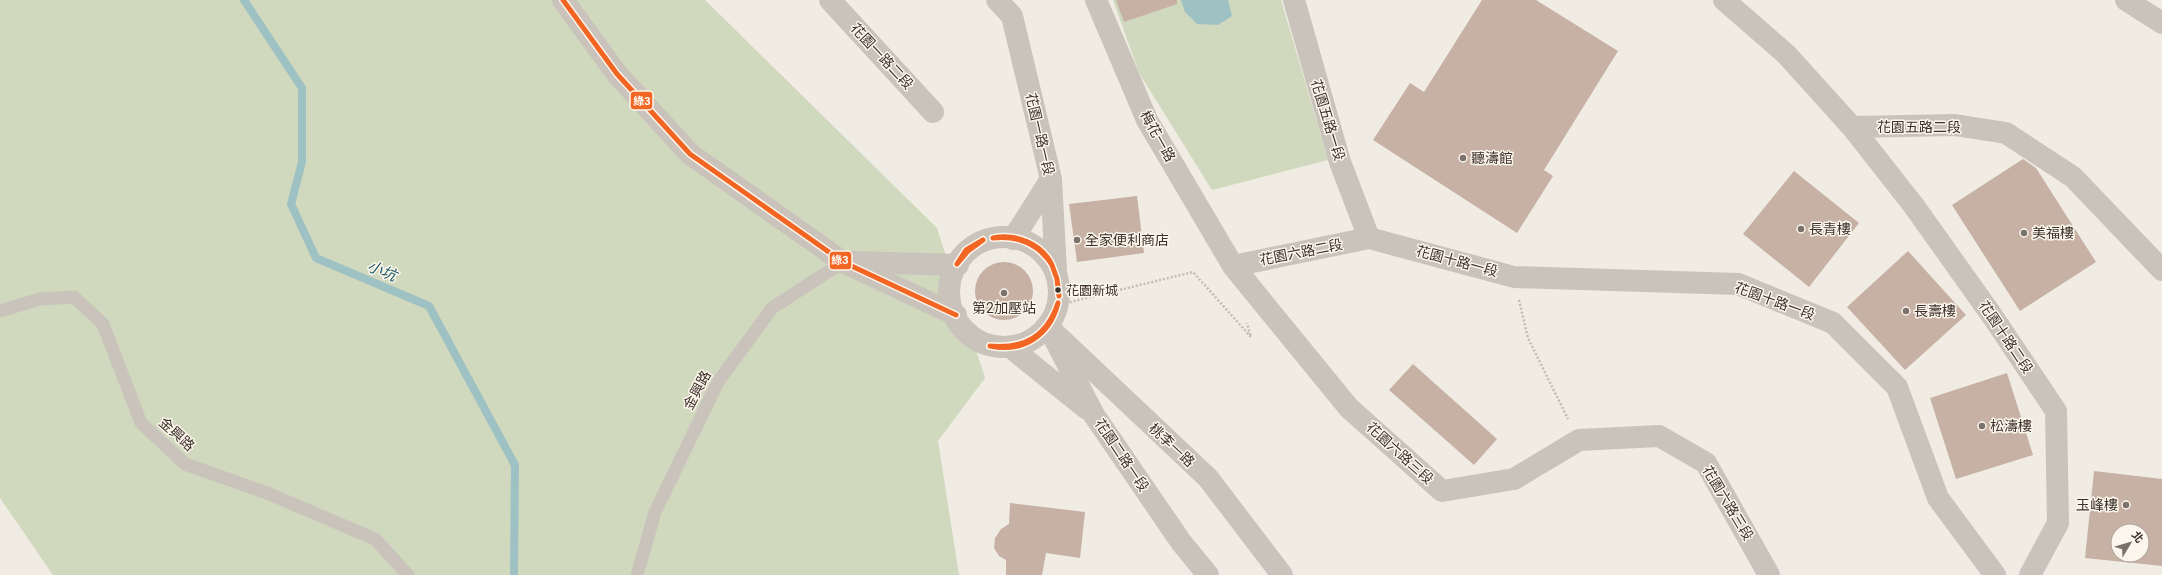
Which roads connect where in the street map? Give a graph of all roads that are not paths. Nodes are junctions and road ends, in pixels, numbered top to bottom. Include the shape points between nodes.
1 (563, 0) edge
2 (830, 0) edge
3 (997, 0) edge
4 (1096, 0) edge
5 (1294, 0) edge
6 (1724, 0) edge
7 (2126, 0) edge
8 (1008, 8) edge
9 (2162, 23) edge
10 (933, 112) dead end
11 (1852, 128) junction
12 (1050, 179) junction
13 (1369, 238) junction
14 (1013, 239) junction
15 (843, 262) junction
16 (958, 265) junction
17 (1233, 266) junction
18 (2162, 270) edge
19 (1056, 276) junction
20 (0, 311) edge
21 (956, 315) junction
22 (1048, 327) junction
23 (1010, 347) junction
24 (1094, 415) junction
25 (408, 575) edge
26 (637, 575) edge
27 (1208, 575) edge
28 (1282, 575) edge
29 (1769, 575) edge
30 (1995, 575) edge
31 (2030, 575) edge

1 - 15 street via 617,74 690,154
2 - 10 street, 花園一路二段
3 - 8 street, 花園一路一段
4 - 17 street, 梅花一路 via 1148,120
5 - 13 street, 花園五路一段 via 1340,162
6 - 11 street via 1786,54
7 - 9 street
8 - 12 street, 花園一路一段
11 - 18 street, 花園五路二段 via 1956,125 2006,133 2073,177
11 - 31 street, 花園十路二段 via 1923,218 1994,317 2056,411 2058,522
12 - 14 street
12 - 19 street, 花園一路一段
13 - 17 street, 花園六路二段
13 - 30 street, 花園十路一段 via 1514,277 1738,284 1833,323 1897,387 1938,498
14 - 16 street via 996,236 980,241 966,250
14 - 19 street via 1028,241 1041,250 1052,262
15 - 16 street
15 - 21 street
15 - 26 lane, 金興路 via 772,308 718,382 655,512
16 - 21 street via 949,281 949,299
17 - 29 street, 花園六路三段 via 1349,408 1442,491 1514,478 1579,440 1659,436 1706,463
19 - 22 street via 1060,290 1055,315
20 - 25 lane, 金興路 via 40,300 74,297 103,324 141,423 185,464 267,493 375,539
21 - 23 street via 964,331 977,341 993,347
22 - 23 street via 1025,344
22 - 24 street, 花園二路一段
22 - 28 street, 桃李一路 via 1208,478
23 - 24 street
24 - 27 street, 花園二路一段 via 1181,542

